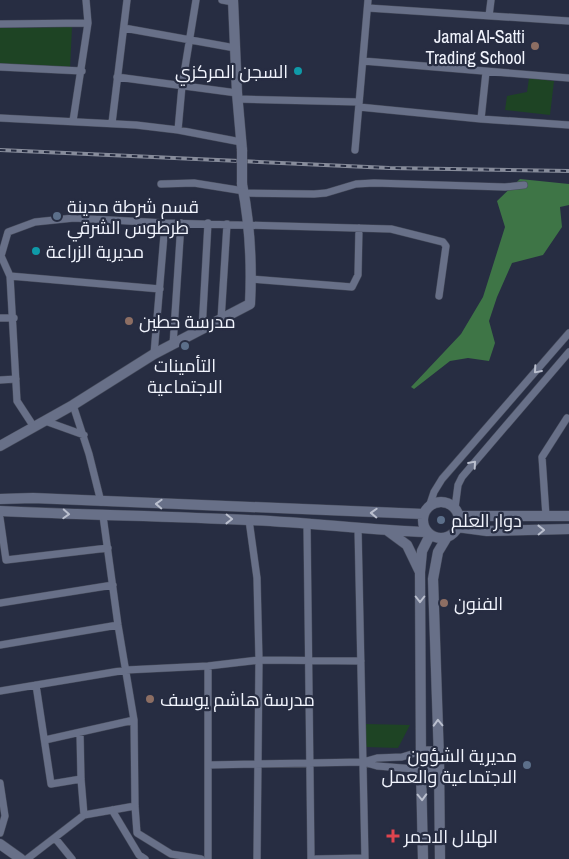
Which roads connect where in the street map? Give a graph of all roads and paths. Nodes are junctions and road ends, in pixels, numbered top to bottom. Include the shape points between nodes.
1 (86, 0) edge
2 (127, 0) edge
3 (196, 0) edge
4 (222, 0) edge
5 (491, 0) edge
6 (233, 1) edge
7 (368, 4) edge
8 (489, 16) junction
9 (569, 21) edge
10 (88, 23) junction
11 (0, 24) edge
12 (124, 28) junction
13 (190, 40) junction
14 (235, 48) junction
15 (363, 61) junction
16 (0, 67) edge
17 (82, 71) junction
18 (486, 72) junction
19 (117, 77) junction
20 (569, 78) edge
21 (182, 86) junction
22 (237, 96) junction
23 (359, 105) junction
24 (0, 118) edge
25 (481, 119) junction
26 (73, 121) junction
27 (112, 123) junction
28 (569, 125) edge
29 (178, 130) junction
30 (241, 146) junction
31 (355, 150) dead end
32 (160, 184) dead end
33 (524, 185) dead end
34 (243, 189) junction
35 (165, 223) junction
36 (181, 223) junction
37 (208, 223) junction
38 (226, 224) junction
39 (248, 224) junction
40 (359, 228) junction
41 (0, 256) edge
42 (10, 276) junction
43 (251, 279) junction
44 (160, 289) junction
45 (439, 296) dead end
46 (0, 318) edge
47 (14, 318) junction
48 (221, 320) junction
49 (202, 330) junction
50 (569, 333) edge
51 (173, 345) junction
52 (569, 352) edge
53 (154, 354) junction
54 (16, 379) junction
55 (0, 380) edge
56 (74, 405) junction
57 (568, 417) edge
58 (45, 422) junction
59 (34, 427) junction
60 (84, 435) junction
61 (0, 446) edge
62 (2, 498) edge
63 (33, 498) junction
64 (101, 502) junction
65 (430, 504) junction
66 (0, 511) edge
67 (33, 512) junction
68 (457, 512) junction
69 (423, 514) junction
70 (103, 516) junction
71 (546, 516) junction
72 (569, 516) edge
73 (0, 518) edge
74 (249, 520) junction
75 (307, 524) junction
76 (358, 528) junction
77 (458, 528) junction
78 (569, 529) edge
79 (388, 531) junction
80 (428, 533) junction
81 (447, 537) junction
82 (108, 548) junction
83 (420, 572) junction
84 (113, 585) junction
85 (0, 603) edge
86 (118, 625) junction
87 (0, 644) edge
88 (259, 660) junction
89 (308, 661) junction
90 (361, 661) junction
91 (208, 666) junction
92 (126, 670) junction
93 (36, 685) junction
94 (0, 686) edge
95 (0, 691) edge
96 (134, 720) junction
97 (80, 733) junction
98 (45, 740) junction
99 (421, 751) junction
100 (439, 758) junction
101 (363, 762) junction
102 (310, 763) junction
103 (258, 764) junction
104 (208, 765) junction
105 (421, 769) junction
106 (81, 779) junction
107 (0, 783) edge
108 (135, 806) junction
109 (112, 810) junction
110 (84, 815) junction
111 (0, 833) edge
112 (55, 838) junction
113 (0, 844) edge
114 (20, 859) edge
115 (28, 859) edge
116 (72, 859) edge
117 (145, 859) edge
118 (200, 859) edge
119 (208, 859) edge
120 (257, 859) edge
121 (311, 859) edge
122 (316, 859) edge
123 (365, 859) edge
124 (423, 859) edge
125 (440, 859) edge

1 - 10 street
2 - 12 street
3 - 13 street
4 - 6 street
5 - 8 street
6 - 14 main road
7 - 8 street
7 - 15 street
8 - 9 street
10 - 11 street
10 - 17 street
12 - 13 street
12 - 19 street
13 - 14 street
13 - 21 street
14 - 22 main road
15 - 18 street
15 - 23 street
16 - 17 street
17 - 26 street
18 - 20 street
18 - 25 street
19 - 21 street
19 - 27 street
21 - 22 street
21 - 29 street
22 - 23 street
22 - 30 main road
23 - 25 street
23 - 31 street
24 - 26 street
25 - 28 street
26 - 27 street
27 - 29 street
29 - 30 street
30 - 34 main road, bridge
32 - 34 street via 194,183
33 - 34 street via 374,183 314,194
34 - 39 main road
35 - 36 street
35 - 41 street via 74,218 34,222 8,232
35 - 44 street
36 - 37 street
36 - 51 street
37 - 38 street
37 - 49 street
38 - 39 street
38 - 48 street
39 - 40 street
39 - 43 main road
40 - 43 street via 358,275 352,288
40 - 45 street via 391,229 443,242 446,246
41 - 42 street
42 - 44 street
42 - 47 street
43 - 48 main road via 250,304
44 - 53 street
46 - 47 street
47 - 54 street
48 - 49 main road
49 - 51 main road
50 -> 65 street via 442,479
51 - 53 main road
68 -> 52 street via 458,485 462,477
53 - 56 main road
54 - 55 street
54 - 59 street via 17,401
56 - 58 main road
56 - 60 street
57 - 71 street via 542,457
58 - 59 main road
58 - 60 street
59 - 61 main road
60 - 64 street
62 - 63 main road
63 - 64 main road
63 - 67 main road
69 -> 64 main road
65 - 68 main road via 446,502
65 - 69 main road
66 - 67 main road
67 -> 70 main road
68 - 71 main road
68 - 77 main road
69 - 80 main road via 422,523
70 -> 74 main road
70 - 82 street
71 - 72 main road
73 - 82 street via 6,560
74 - 75 main road
74 - 88 street via 257,578
75 - 76 main road
75 - 89 street
76 - 79 main road
76 - 90 street
77 -> 78 main road via 487,531
77 - 81 main road
79 - 80 main road
79 - 83 main road via 408,545
80 - 81 main road via 436,538
80 - 83 main road
100 -> 81 main road via 432,579 438,552
82 - 84 street
83 -> 99 main road
84 - 85 street
84 - 86 street
86 - 87 street
86 - 92 street
88 - 89 street
88 - 91 street
88 - 103 street
89 - 90 street
89 - 102 street
90 - 101 street
91 - 92 street
91 - 104 street
92 - 93 street
92 - 96 street
93 - 95 street
93 - 98 street
94 - 95 street
96 - 97 street
96 - 108 street
97 - 98 street
97 - 106 street
98 - 106 street via 51,784
99 - 100 street via 432,750
99 - 101 street
99 - 105 main road
100 - 105 street via 432,769
100 - 125 main road
101 - 102 street
101 - 105 street
101 - 123 street
102 - 103 street
102 - 121 street
103 - 104 street
103 - 120 street
104 - 119 street
105 -> 124 main road
106 - 110 street
107 - 111 street via 5,816
108 - 109 street
108 - 118 street via 137,833 171,854
109 - 110 street
109 - 117 street via 139,855
110 - 112 street
112 - 115 street
112 - 116 street
113 - 114 main road
122 - 123 street

